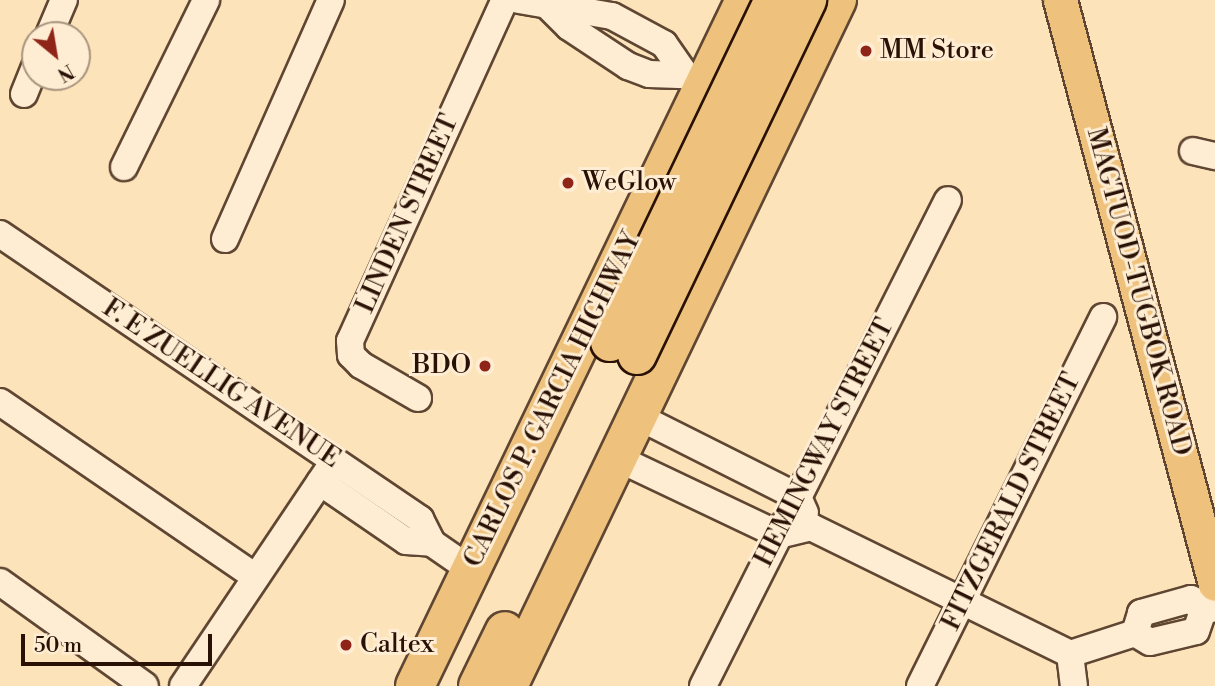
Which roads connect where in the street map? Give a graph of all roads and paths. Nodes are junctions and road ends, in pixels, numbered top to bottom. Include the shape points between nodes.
1 (64, 0) edge
2 (206, 0) edge
3 (331, 0) edge
4 (505, 0) edge
5 (519, 0) edge
6 (745, 0) edge
7 (774, 0) edge
8 (807, 0) edge
9 (837, 0) edge
10 (1060, 0) edge
11 (547, 5) junction
12 (55, 21) edge
13 (695, 80) junction
14 (25, 91) edge
15 (24, 94) dead end
16 (779, 120) junction
17 (124, 167) dead end
18 (948, 200) dead end
19 (0, 233) edge
20 (225, 239) dead end
21 (616, 267) junction
22 (692, 303) junction
23 (1103, 317) dead end
24 (623, 349) junction
25 (418, 398) dead end
26 (0, 402) edge
27 (638, 416) junction
28 (617, 458) junction
29 (327, 472) junction
30 (758, 476) junction
31 (798, 497) junction
32 (737, 515) junction
33 (811, 527) junction
34 (779, 534) junction
35 (471, 570) junction
36 (256, 577) junction
37 (0, 582) edge
38 (962, 601) junction
39 (1211, 601) edge
40 (1070, 654) junction
41 (145, 686) edge
42 (183, 686) edge
43 (415, 686) edge
44 (445, 686) edge
45 (478, 686) edge
46 (508, 686) edge
47 (703, 686) edge
48 (920, 686) edge
49 (1074, 686) edge

1 - 12 street
2 - 17 street
3 - 20 street
4 - 25 street, LINDEN STREET via 351,341 351,355 361,365
5 - 11 street
6 - 13 highway, CARLOS P. GARCIA HIGHWAY
7 - 24 highway, CARLOS P. GARCIA HIGHWAY, bridge
8 - 24 highway, CARLOS P. GARCIA HIGHWAY, bridge
9 - 16 highway
10 - 39 main road, MAGTUOD-TUGBOK ROAD
11 - 13 street via 576,32 628,66 649,75
11 - 13 street via 596,11 645,32 664,44
13 - 16 highway
13 - 21 highway, CARLOS P. GARCIA HIGHWAY
14 - 15 street
16 - 22 highway
18 - 31 street, HEMINGWAY STREET
19 - 29 street, F. E ZUELLIG AVENUE
21 - 22 highway
21 - 35 highway, CARLOS P. GARCIA HIGHWAY
22 - 27 highway
23 - 38 street, FITZGERALD STREET
24 - 44 highway, CARLOS P. GARCIA HIGHWAY
24 - 45 highway, CARLOS P. GARCIA HIGHWAY
26 - 36 street
27 - 28 highway
27 - 30 street
28 - 32 street
28 - 46 highway
29 - 35 street, F. E ZUELLIG AVENUE via 420,519 432,543
29 - 36 street
30 - 31 street
30 - 32 street
31 - 33 street
31 - 34 street, HEMINGWAY STREET
32 - 34 street
33 - 34 street
33 - 38 street
34 - 47 street, HEMINGWAY STREET
35 - 43 highway, CARLOS P. GARCIA HIGHWAY
36 - 42 street
37 - 41 street
38 - 40 street
38 - 48 street, FITZGERALD STREET
39 - 40 street via 1191,599 1142,613 1135,633
40 - 49 street

